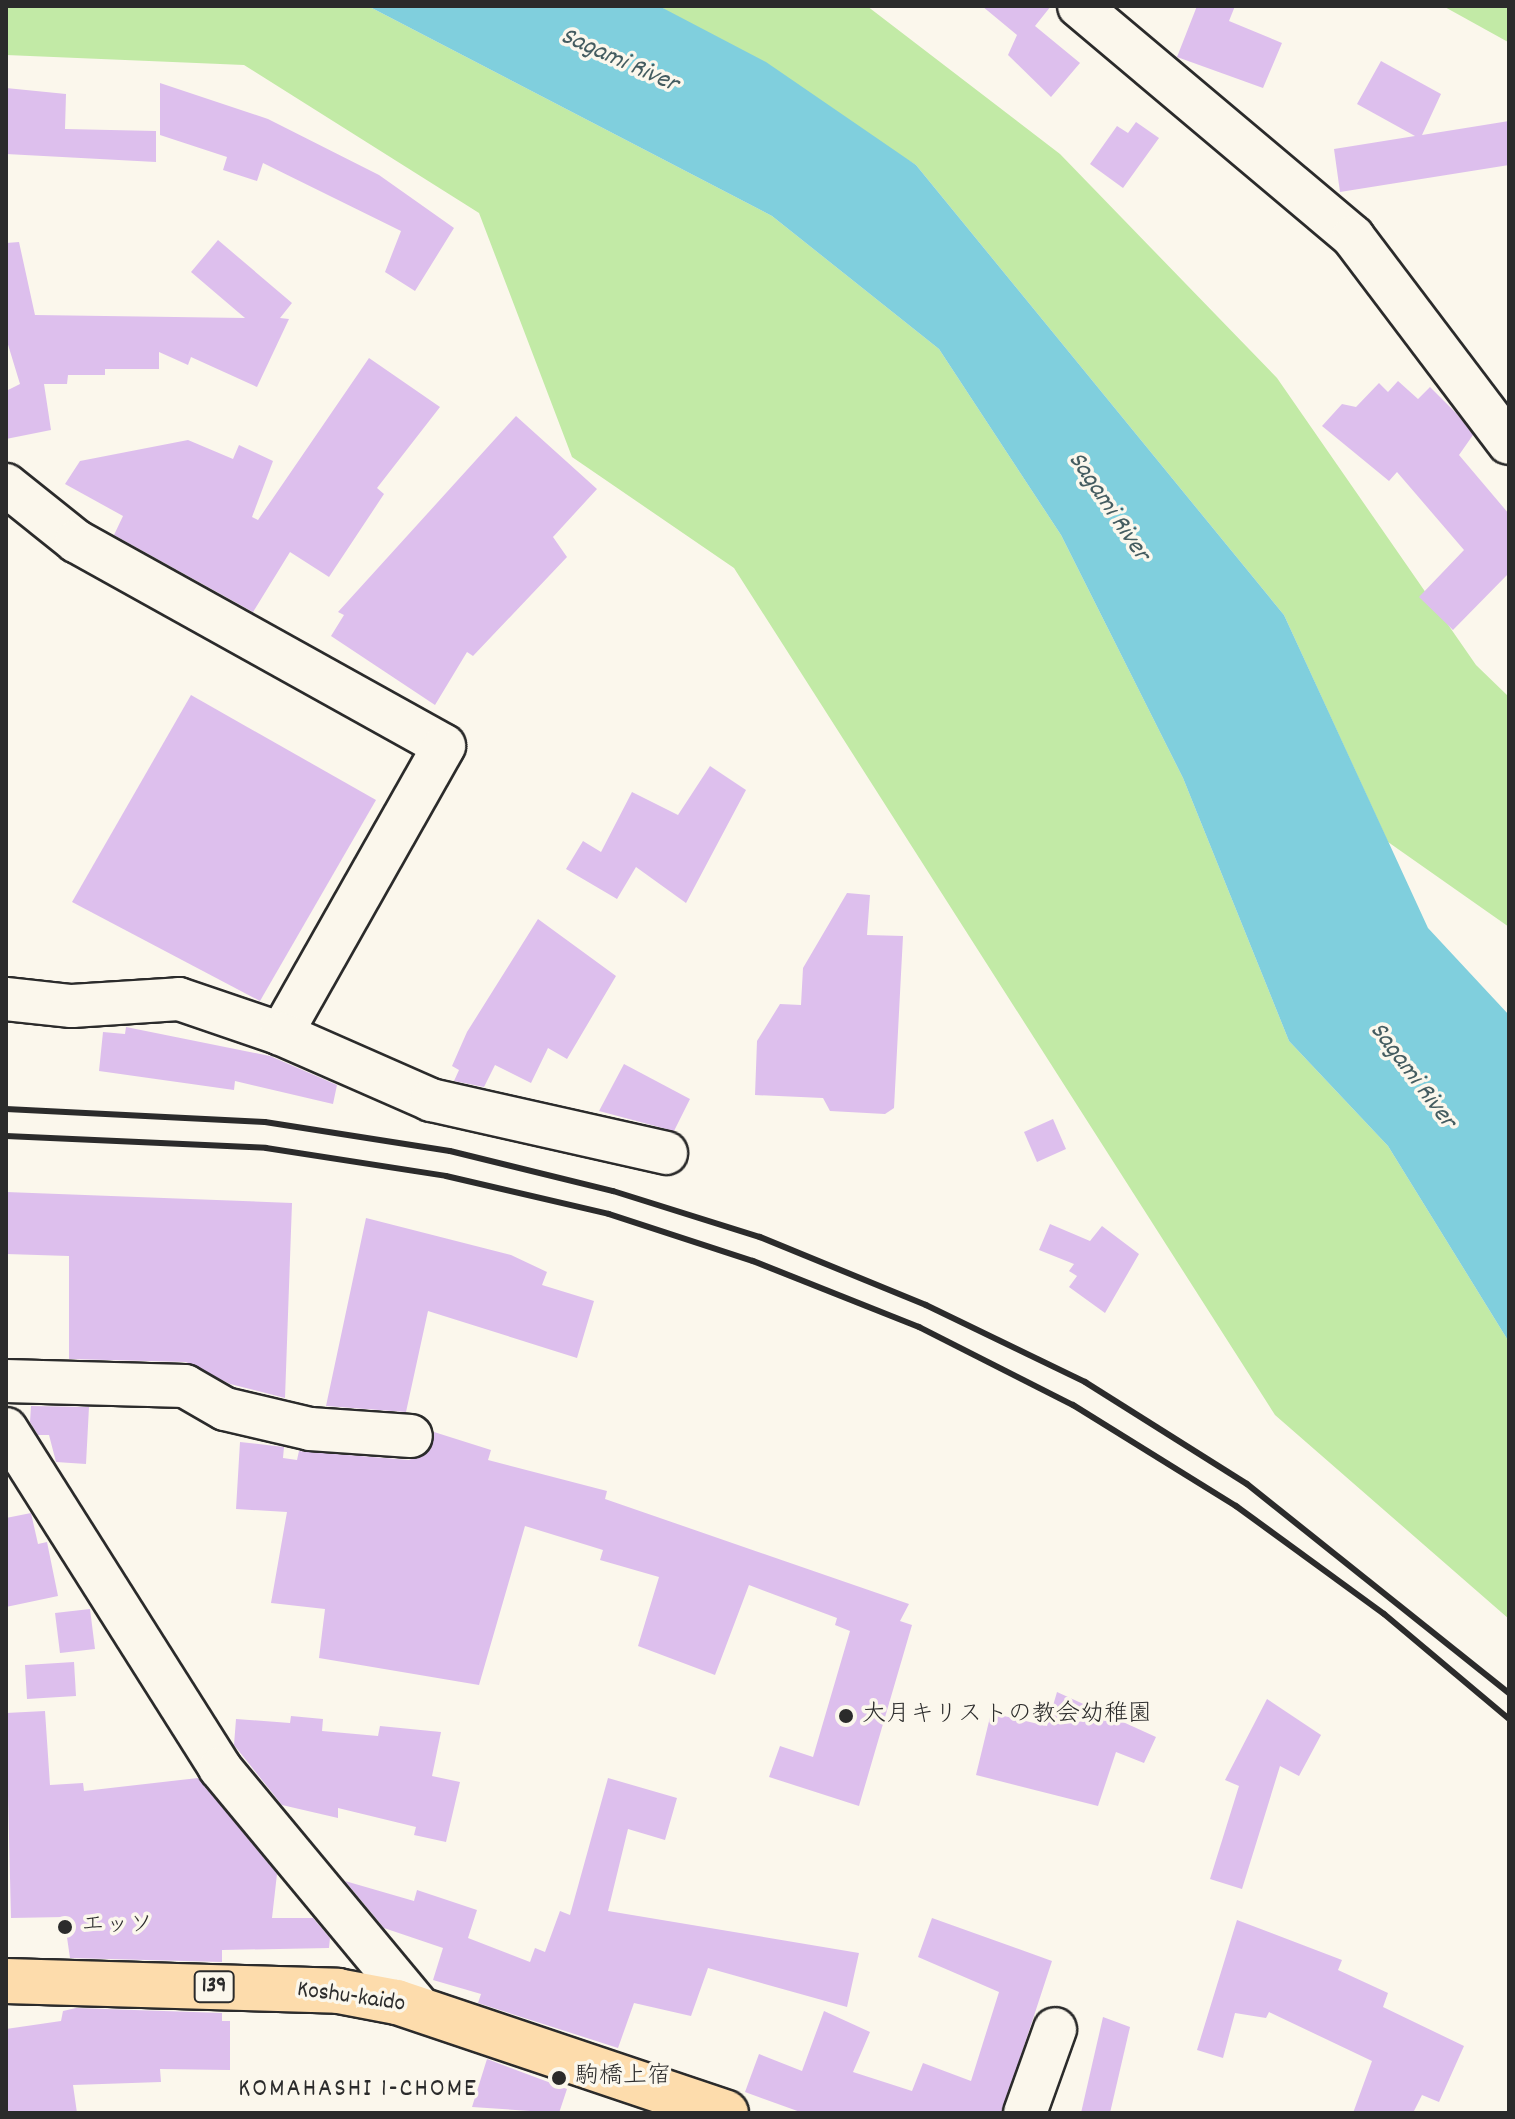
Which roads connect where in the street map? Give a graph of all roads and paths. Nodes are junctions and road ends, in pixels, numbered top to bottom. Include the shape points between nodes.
1 (1079, 6) edge
2 (1509, 443) edge
3 (6, 485) edge
4 (6, 999) edge
5 (281, 1034) junction
6 (666, 1153) dead end
7 (6, 1381) edge
8 (6, 1429) edge
9 (411, 1436) dead end
10 (6, 1981) edge
11 (420, 2009) junction
12 (1055, 2029) dead end
13 (726, 2113) edge
14 (1025, 2113) edge

1 - 2 street via 1353,237
3 - 5 street via 76,541 444,746
4 - 5 street via 72,1006 179,999
5 - 6 street via 431,1100
7 - 9 street via 185,1386 225,1409 310,1429
8 - 11 street via 220,1768
10 - 11 highway, Koshu-kaido / 139 via 338,1991
11 - 13 highway, Koshu-kaido / 139
12 - 14 street

